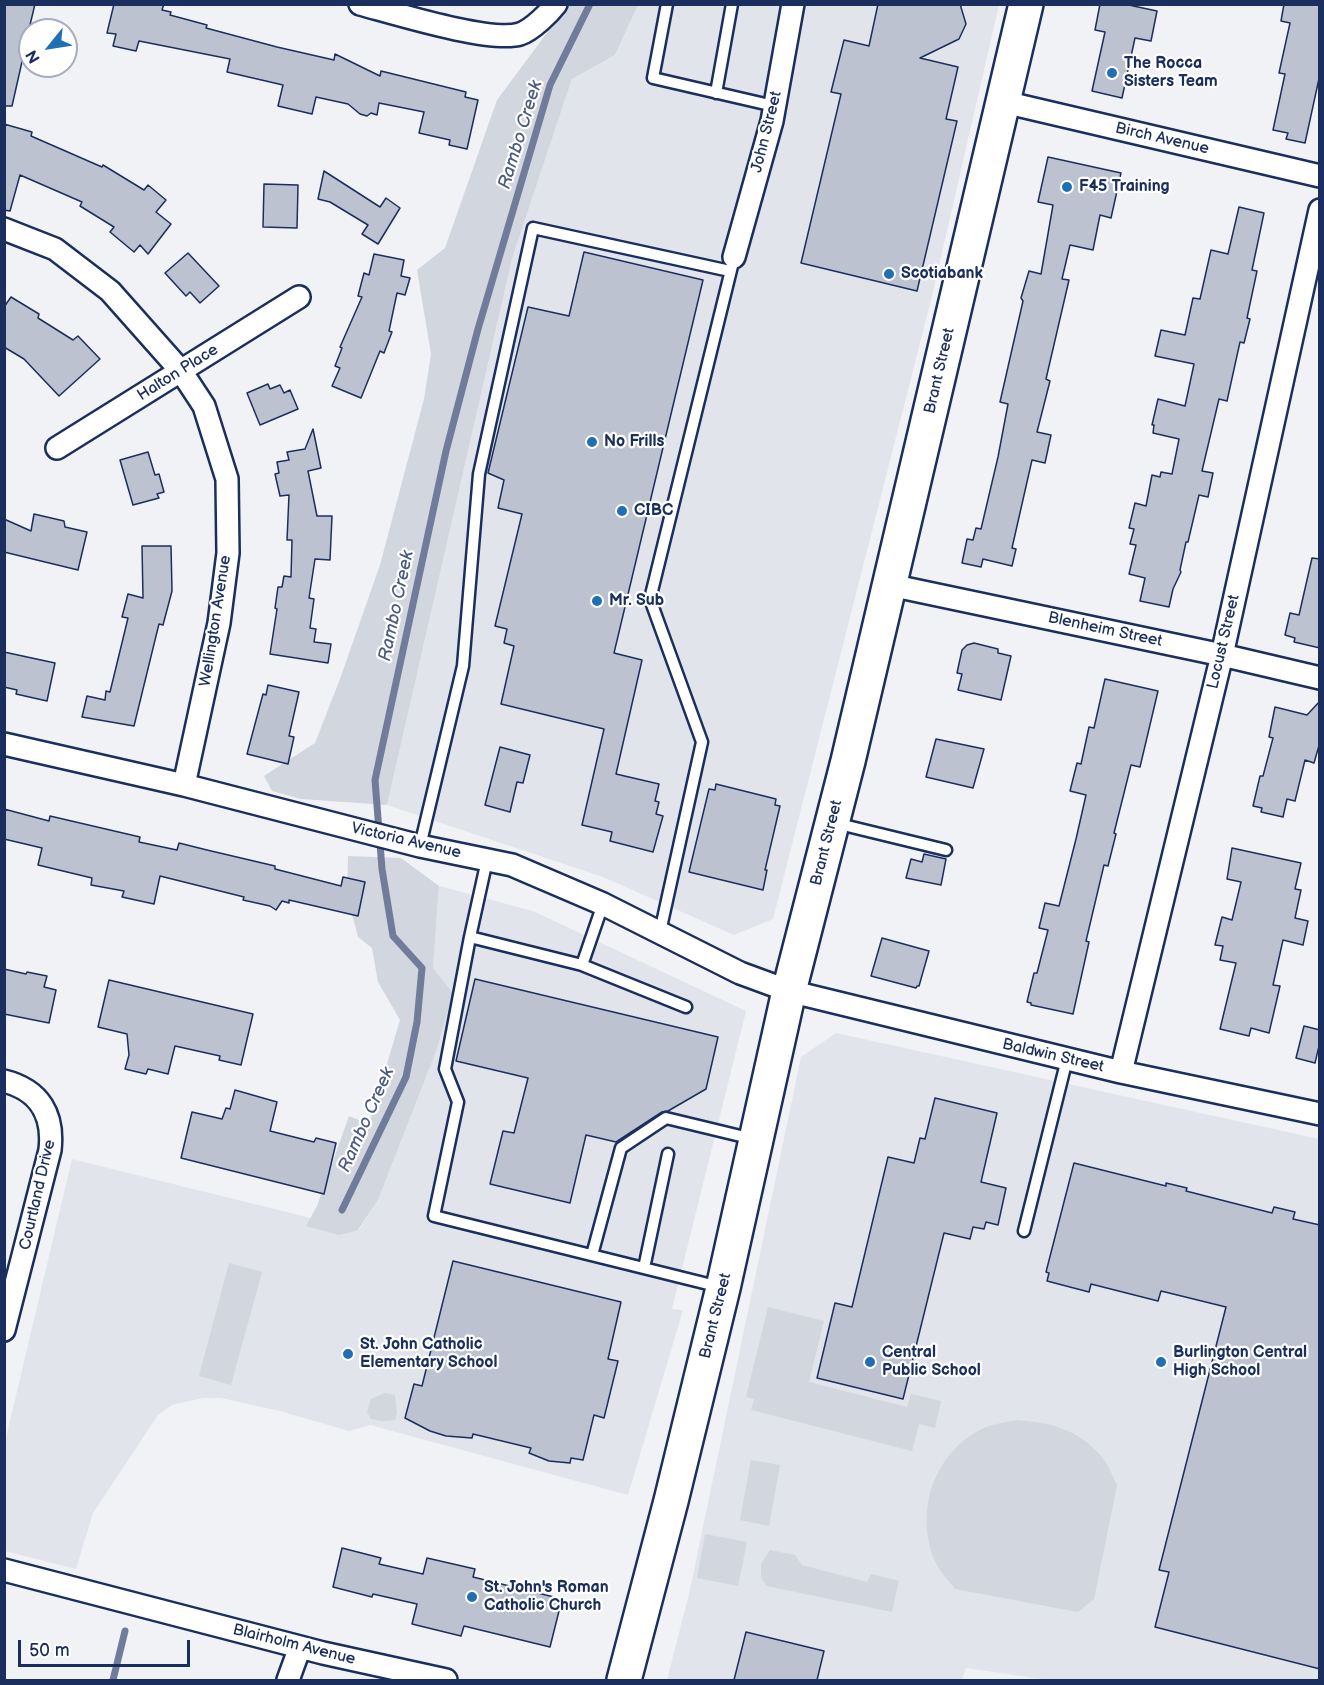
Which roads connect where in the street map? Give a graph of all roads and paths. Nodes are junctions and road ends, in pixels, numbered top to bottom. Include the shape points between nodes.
1 (360, 4) edge
2 (556, 4) edge
3 (667, 4) edge
4 (732, 4) edge
5 (793, 4) edge
6 (1026, 4) edge
7 (716, 93) junction
8 (1004, 102) junction
9 (774, 106) junction
10 (1320, 176) edge
11 (1320, 210) edge
12 (4, 229) edge
13 (732, 264) junction
14 (299, 297) dead end
15 (181, 371) junction
16 (57, 448) dead end
17 (890, 585) junction
18 (1222, 655) junction
19 (1320, 678) edge
20 (4, 744) edge
21 (184, 785) junction
22 (832, 822) junction
23 (412, 844) junction
24 (946, 850) dead end
25 (487, 860) junction
26 (603, 904) junction
27 (660, 932) junction
28 (470, 937) junction
29 (582, 965) junction
30 (789, 991) junction
31 (686, 1007) dead end
32 (1067, 1059) junction
33 (1121, 1072) junction
34 (4, 1081) edge
35 (1320, 1114) edge
36 (756, 1139) junction
37 (668, 1154) dead end
38 (1024, 1231) dead end
39 (592, 1255) junction
40 (644, 1268) junction
41 (723, 1288) junction
42 (4, 1330) edge
43 (4, 1570) edge
44 (300, 1647) junction
45 (288, 1680) edge
46 (446, 1680) edge
47 (624, 1680) edge

1 - 2 street via 491,36 521,33
3 - 7 lane via 653,78
4 - 7 lane
5 - 9 street, John Street
6 - 8 main road, Brant Street
7 - 9 lane
8 - 10 street, Birch Avenue
8 - 17 main road, Brant Street
9 - 13 street, John Street
11 - 18 street, Locust Street
12 - 15 street, Wellington Avenue via 55,249 110,291
13 - 23 lane via 533,228 479,474 462,666
13 - 27 lane via 650,599 702,742
14 - 15 street, Halton Place
15 - 16 street, Halton Place
15 - 21 street, Wellington Avenue via 204,406 227,479 228,554 219,623
17 - 18 street, Blenheim Street
17 - 22 main road, Brant Street
18 - 19 street, Blenheim Street
18 - 33 street, Locust Street
20 - 21 street, Victoria Avenue
21 - 23 street, Victoria Avenue
22 - 24 lane
22 - 30 main road, Brant Street
23 - 25 street, Victoria Avenue
25 - 26 street, Victoria Avenue via 512,865
25 - 28 lane
26 - 27 street, Victoria Avenue
26 - 29 lane
27 - 30 street, Victoria Avenue via 741,973
28 - 29 lane
28 - 39 lane via 445,1069 458,1102 434,1216
29 - 31 lane
30 - 32 street, Baldwin Street
30 - 36 main road, Brant Street
32 - 33 street, Baldwin Street
32 - 38 lane
33 - 35 street, Baldwin Street
34 - 42 street, Courtland Drive via 28,1090 47,1114 52,1132
36 - 39 lane via 666,1118 621,1148
36 - 41 main road, Brant Street
37 - 40 lane
39 - 40 lane
40 - 41 lane
41 - 47 main road, Brant Street
43 - 44 street, Blairholm Avenue
44 - 45 street
44 - 46 street, Blairholm Avenue

